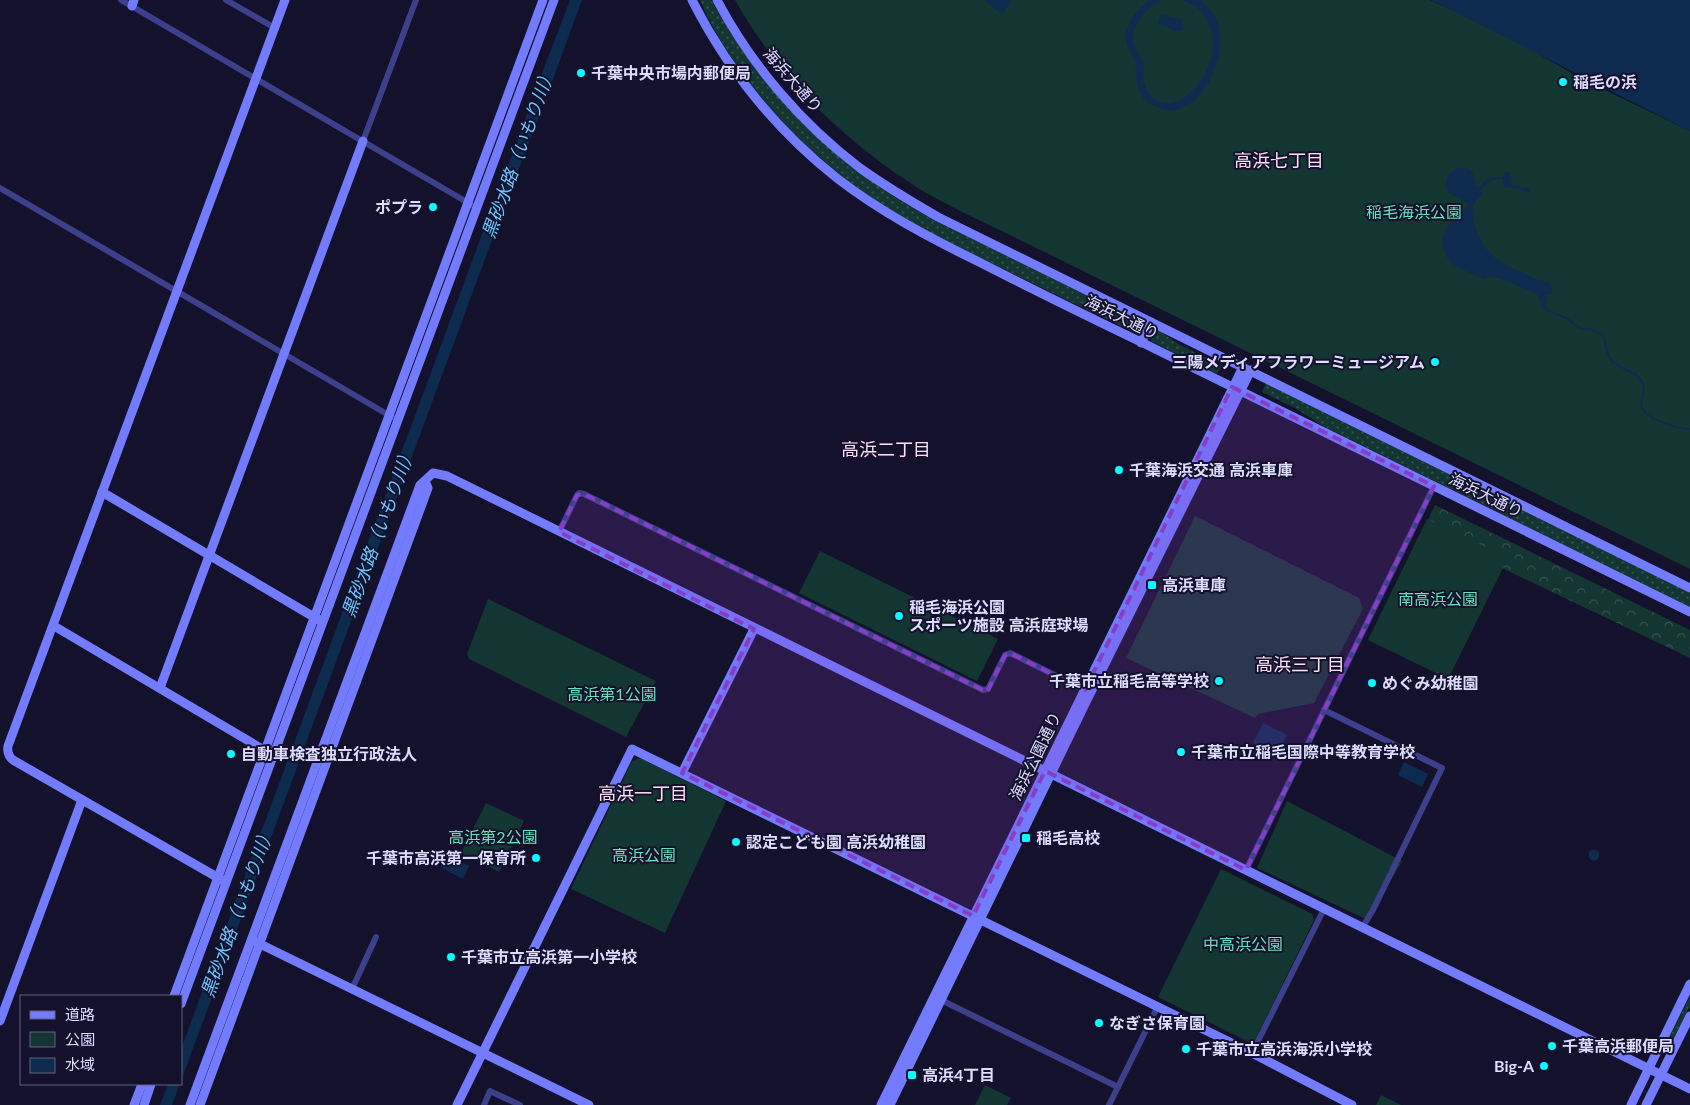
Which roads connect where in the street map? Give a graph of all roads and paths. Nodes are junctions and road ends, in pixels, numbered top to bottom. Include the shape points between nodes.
1 (121, 0) edge
2 (226, 0) edge
3 (285, 0) edge
4 (416, 0) edge
5 (543, 0) edge
6 (554, 0) edge
7 (692, 0) edge
8 (717, 0) edge
9 (133, 3) edge
10 (275, 28) junction
11 (256, 79) junction
12 (363, 142) junction
13 (0, 188) edge
14 (468, 203) junction
15 (477, 208) junction
16 (177, 290) junction
17 (1151, 322) junction
18 (1141, 343) junction
19 (284, 354) junction
20 (1247, 368) junction
21 (1236, 389) junction
22 (393, 418) junction
23 (1434, 486) junction
24 (102, 492) junction
25 (559, 532) junction
26 (210, 556) junction
27 (1690, 588) edge
28 (1690, 612) edge
29 (314, 617) junction
30 (324, 622) junction
31 (54, 626) junction
32 (754, 629) junction
33 (160, 688) junction
34 (1084, 690) junction
35 (1324, 710) junction
36 (265, 751) junction
37 (274, 756) junction
38 (1048, 772) junction
39 (682, 773) junction
40 (82, 800) junction
41 (1246, 870) junction
42 (217, 878) junction
43 (226, 882) junction
44 (1324, 909) junction
45 (977, 918) junction
46 (1362, 928) junction
47 (376, 937) dead end
48 (255, 941) junction
49 (1690, 984) edge
50 (352, 989) junction
51 (174, 995) edge
52 (941, 1000) junction
53 (182, 1001) edge
54 (1157, 1008) junction
55 (1690, 1016) edge
56 (0, 1021) edge
57 (482, 1053) junction
58 (1252, 1054) junction
59 (1648, 1069) junction
60 (1661, 1075) junction
61 (142, 1085) edge
62 (152, 1085) edge
63 (1118, 1087) junction
64 (1690, 1089) edge
65 (134, 1105) edge
66 (144, 1105) edge
67 (190, 1105) edge
68 (200, 1105) edge
69 (457, 1105) edge
70 (484, 1105) edge
71 (520, 1105) edge
72 (588, 1105) edge
73 (881, 1105) edge
74 (890, 1105) edge
75 (1109, 1105) edge
76 (1352, 1105) edge
77 (1631, 1105) edge
78 (1646, 1105) edge

1 - 9 street
2 - 10 street
3 - 10 street
4 - 12 street
5 - 14 street
6 - 15 street
7 - 18 street, 海浜大通り via 717,44 755,97 805,151 838,178 907,225
8 - 17 street, 海浜大通り via 743,43 788,101 861,168 938,217
9 - 11 street
10 - 11 street
11 - 12 street
11 - 16 street
12 - 14 street
12 - 19 street
13 - 16 street
14 - 15 street
14 - 22 street
15 - 22 street
16 - 19 street
16 - 24 street
17 - 18 street
17 - 20 street, 海浜大通り
18 - 21 street, 海浜大通り
19 - 22 street
19 - 26 street
20 - 21 street, 海浜公園通り
20 - 27 street, 海浜大通り
21 - 23 street, 海浜大通り
21 - 34 street, 海浜公園通り
21 - 38 street, 海浜公園通り
22 - 29 street
22 - 30 street
23 - 28 street, 海浜大通り
23 - 35 street
24 - 26 street
24 - 31 street
25 - 32 street
25 - 34 street via 577,495 584,494 983,690 988,689 1005,656 1010,653
25 - 48 street via 446,476 433,473 428,476 425,481 428,488
26 - 29 street
26 - 33 street
29 - 30 street
29 - 36 street
30 - 37 street
31 - 33 street
31 - 40 street via 7,751 13,760
32 - 38 street
32 - 39 street
33 - 36 street
34 - 38 street, 海浜公園通り
35 - 41 street
35 - 46 street via 1442,768
36 - 37 street
36 - 42 street
37 - 43 street
38 - 41 street
38 - 45 street, 海浜公園通り
39 - 45 street
39 - 57 street via 632,748
40 - 42 street
40 - 56 street
41 - 44 street
42 - 43 street
42 - 51 street
43 - 53 street
44 - 46 street
44 - 58 street
45 - 52 street, 海浜公園通り
45 - 54 street
45 - 73 street, 海浜公園通り
46 - 59 street
47 - 50 street
48 - 50 street
48 - 67 street
48 - 68 street
49 - 59 street
50 - 57 street
52 - 63 street
52 - 74 street, 海浜公園通り
54 - 58 street
54 - 63 street
55 - 60 street
57 - 69 street
57 - 72 street
58 - 76 street
59 - 60 street
59 - 77 street
60 - 64 street
60 - 78 street
61 - 65 street
62 - 66 street
63 - 75 street
70 - 71 street via 490,1091

